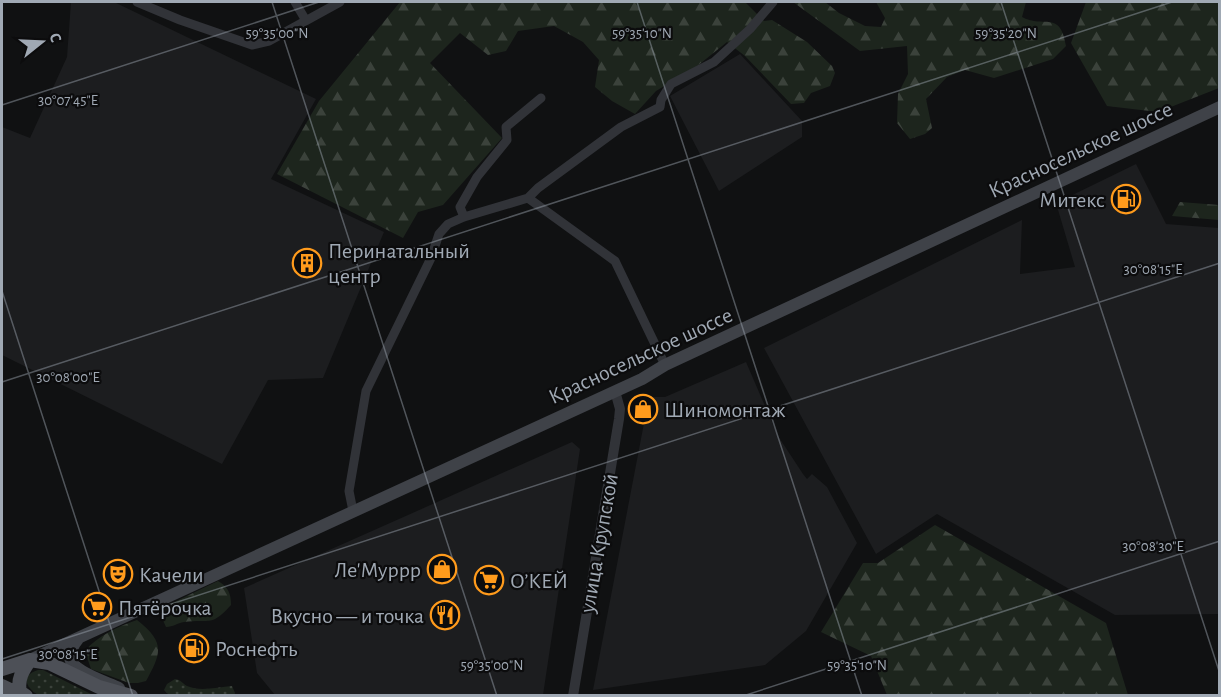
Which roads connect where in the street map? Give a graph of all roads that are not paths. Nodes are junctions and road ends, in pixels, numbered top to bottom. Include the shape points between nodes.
1 (137, 2) edge
2 (295, 2) edge
3 (340, 2) edge
4 (773, 2) edge
5 (305, 20) junction
6 (541, 98) dead end
7 (1220, 107) edge
8 (528, 198) junction
9 (464, 217) junction
10 (665, 365) junction
11 (615, 392) junction
12 (353, 511) junction
13 (78, 639) junction
14 (30, 660) junction
15 (2, 669) edge
16 (2, 686) edge
17 (24, 696) edge
18 (131, 696) edge
19 (137, 696) edge
20 (573, 696) edge

1 - 5 street via 252,45 269,41
2 - 5 street
3 - 5 street
4 - 8 street via 714,62 671,84 660,107 621,127
6 - 9 street via 506,127 507,140 477,177 460,207
7 - 10 main road, Красносельское шоссе
8 - 9 street
8 - 10 street via 615,261
9 - 12 street via 448,224 439,234 366,391 348,491
10 - 11 main road, Красносельское шоссе
11 - 12 main road, Красносельское шоссе
11 - 20 street, улица Крупской via 619,419
12 - 13 main road, Красносельское шоссе
13 - 14 main road, Красносельское шоссе
13 - 19 main road via 70,657 73,665
14 - 15 main road
14 - 17 main road via 19,682
14 - 18 main road via 49,663 99,687
16 - 17 main road

